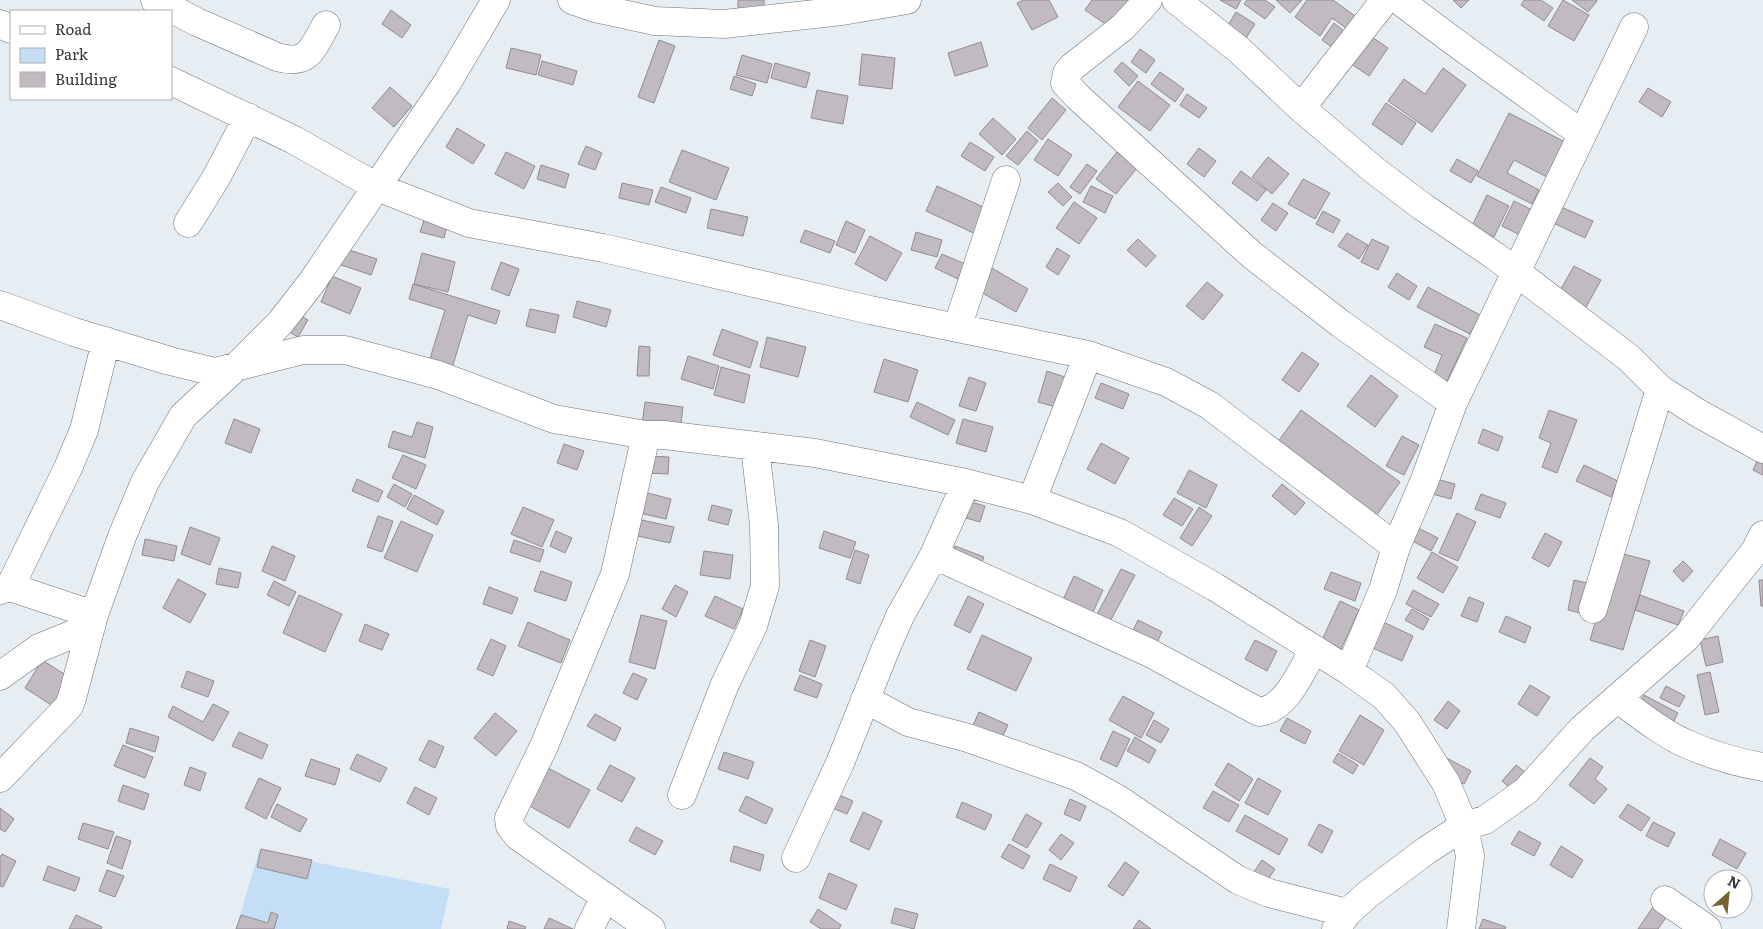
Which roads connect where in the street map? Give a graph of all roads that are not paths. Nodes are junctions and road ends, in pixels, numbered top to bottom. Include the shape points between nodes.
1 (155, 0) edge
2 (496, 0) edge
3 (572, 0) edge
4 (907, 0) edge
5 (1148, 0) edge
6 (1176, 0) edge
7 (1385, 0) edge
8 (1399, 0) edge
9 (326, 25) dead end
10 (1634, 27) dead end
11 (172, 81) edge
12 (1302, 108) junction
13 (248, 117) junction
14 (1582, 134) junction
15 (1006, 180) dead end
16 (377, 187) junction
17 (188, 223) dead end
18 (1516, 272) junction
19 (0, 305) edge
20 (956, 328) junction
21 (106, 341) junction
22 (1088, 355) junction
23 (237, 366) junction
24 (1660, 389) junction
25 (1453, 403) junction
26 (646, 436) junction
27 (755, 447) junction
28 (1763, 449) edge
29 (966, 484) junction
30 (1032, 500) junction
31 (1763, 535) edge
32 (1396, 547) junction
33 (934, 554) junction
34 (5, 588) edge
35 (1593, 609) dead end
36 (92, 621) junction
37 (1314, 649) junction
38 (1349, 670) junction
39 (0, 676) edge
40 (865, 699) junction
41 (1618, 699) junction
42 (1763, 767) edge
43 (0, 778) edge
44 (682, 795) dead end
45 (1464, 826) junction
46 (796, 858) dead end
47 (605, 897) junction
48 (1665, 900) dead end
49 (1341, 921) edge
50 (589, 929) edge
51 (651, 929) edge
52 (1461, 929) edge
53 (1707, 929) edge

1 - 9 street via 206,26 289,60 308,55
2 - 16 street via 447,83
3 - 4 street via 655,21 724,24
5 - 25 street via 1123,27 1067,73 1065,83 1252,255 1341,324
6 - 12 street via 1239,50
7 - 12 street
8 - 14 street
10 - 14 street
11 - 13 street
12 - 18 street via 1374,170
13 - 16 street
13 - 17 street
14 - 18 street
15 - 20 street
16 - 20 street via 469,223 603,248
16 - 23 street via 280,323
18 - 24 street via 1629,358
18 - 25 street
19 - 21 street
20 - 22 street
21 - 23 street via 215,372
21 - 34 street via 84,430 68,468
22 - 30 street
22 - 32 street via 1166,382 1209,405
23 - 26 street via 303,350 345,350 438,375 554,419
23 - 36 street via 182,416 170,436 145,482 123,534
24 - 28 street
24 - 35 street
25 - 32 street
26 - 27 street via 664,435
26 - 47 street via 615,574 544,746 509,818 510,826 518,836
27 - 29 street via 815,453
27 - 44 street via 764,525 765,586 753,626 725,684
29 - 30 street
29 - 33 street
30 - 37 street via 1120,533
31 - 41 street via 1755,551 1686,638
32 - 38 street via 1383,590
33 - 37 street via 1150,653 1259,712 1285,698
33 - 40 street via 900,616
34 - 36 street
36 - 39 street via 39,648
36 - 43 street via 69,706
37 - 38 street
38 - 45 street via 1384,696 1407,722 1446,783
40 - 46 street via 840,763
40 - 49 street via 908,722 968,738 1076,776 1118,799 1238,880
41 - 42 street via 1688,745
41 - 45 street via 1582,729 1526,791 1485,820
45 - 49 street via 1367,895
45 - 52 street via 1470,856
47 - 50 street
47 - 51 street
48 - 53 street

